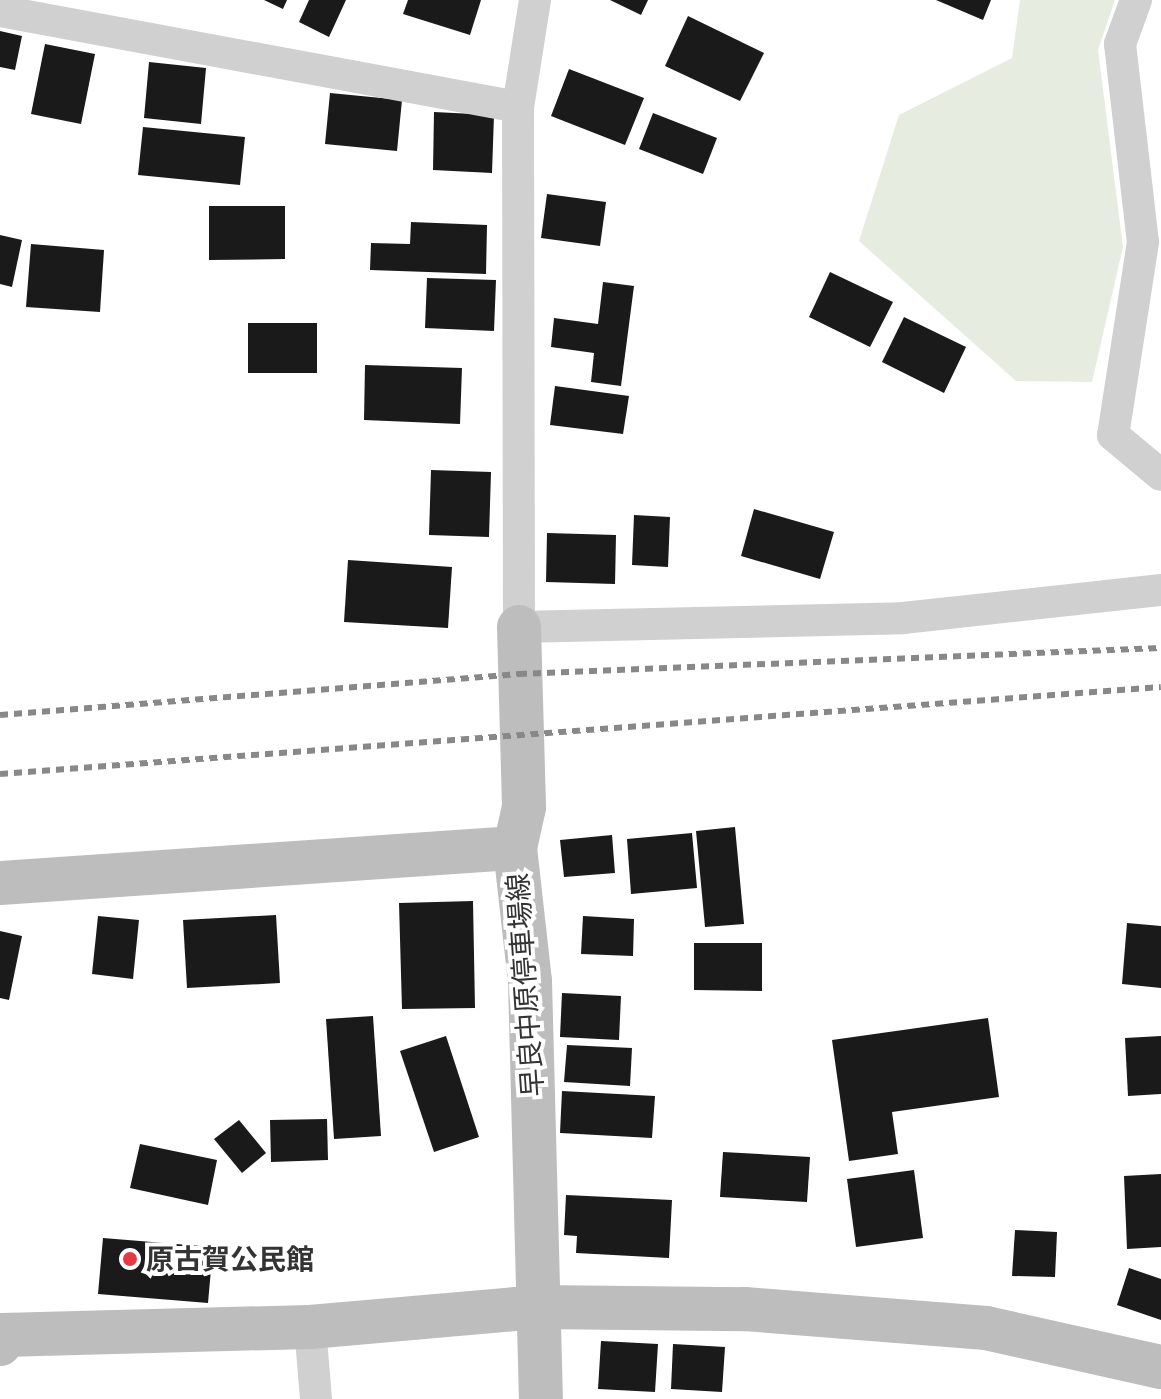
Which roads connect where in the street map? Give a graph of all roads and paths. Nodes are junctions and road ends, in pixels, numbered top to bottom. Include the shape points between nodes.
1 (535, 0) edge
2 (1136, 0) edge
3 (0, 11) edge
4 (518, 107) junction
5 (1161, 475) edge
6 (1161, 590) edge
7 (519, 627) junction
8 (515, 848) junction
9 (0, 883) edge
10 (538, 1307) junction
11 (310, 1327) junction
12 (1, 1338) edge
13 (1161, 1367) edge
14 (316, 1399) edge
15 (541, 1399) edge

1 - 4 street
2 - 5 street via 1120,44 1143,242 1113,435
3 - 4 street
4 - 7 street
6 - 7 street via 903,618
7 - 8 street via 524,807
8 - 9 street, 早良中原停車場線
8 - 10 street, 早良中原停車場線 via 530,981
10 - 11 street
10 - 13 street via 745,1309 986,1328
10 - 15 street, 早良中原停車場線
11 - 12 street
11 - 14 street

